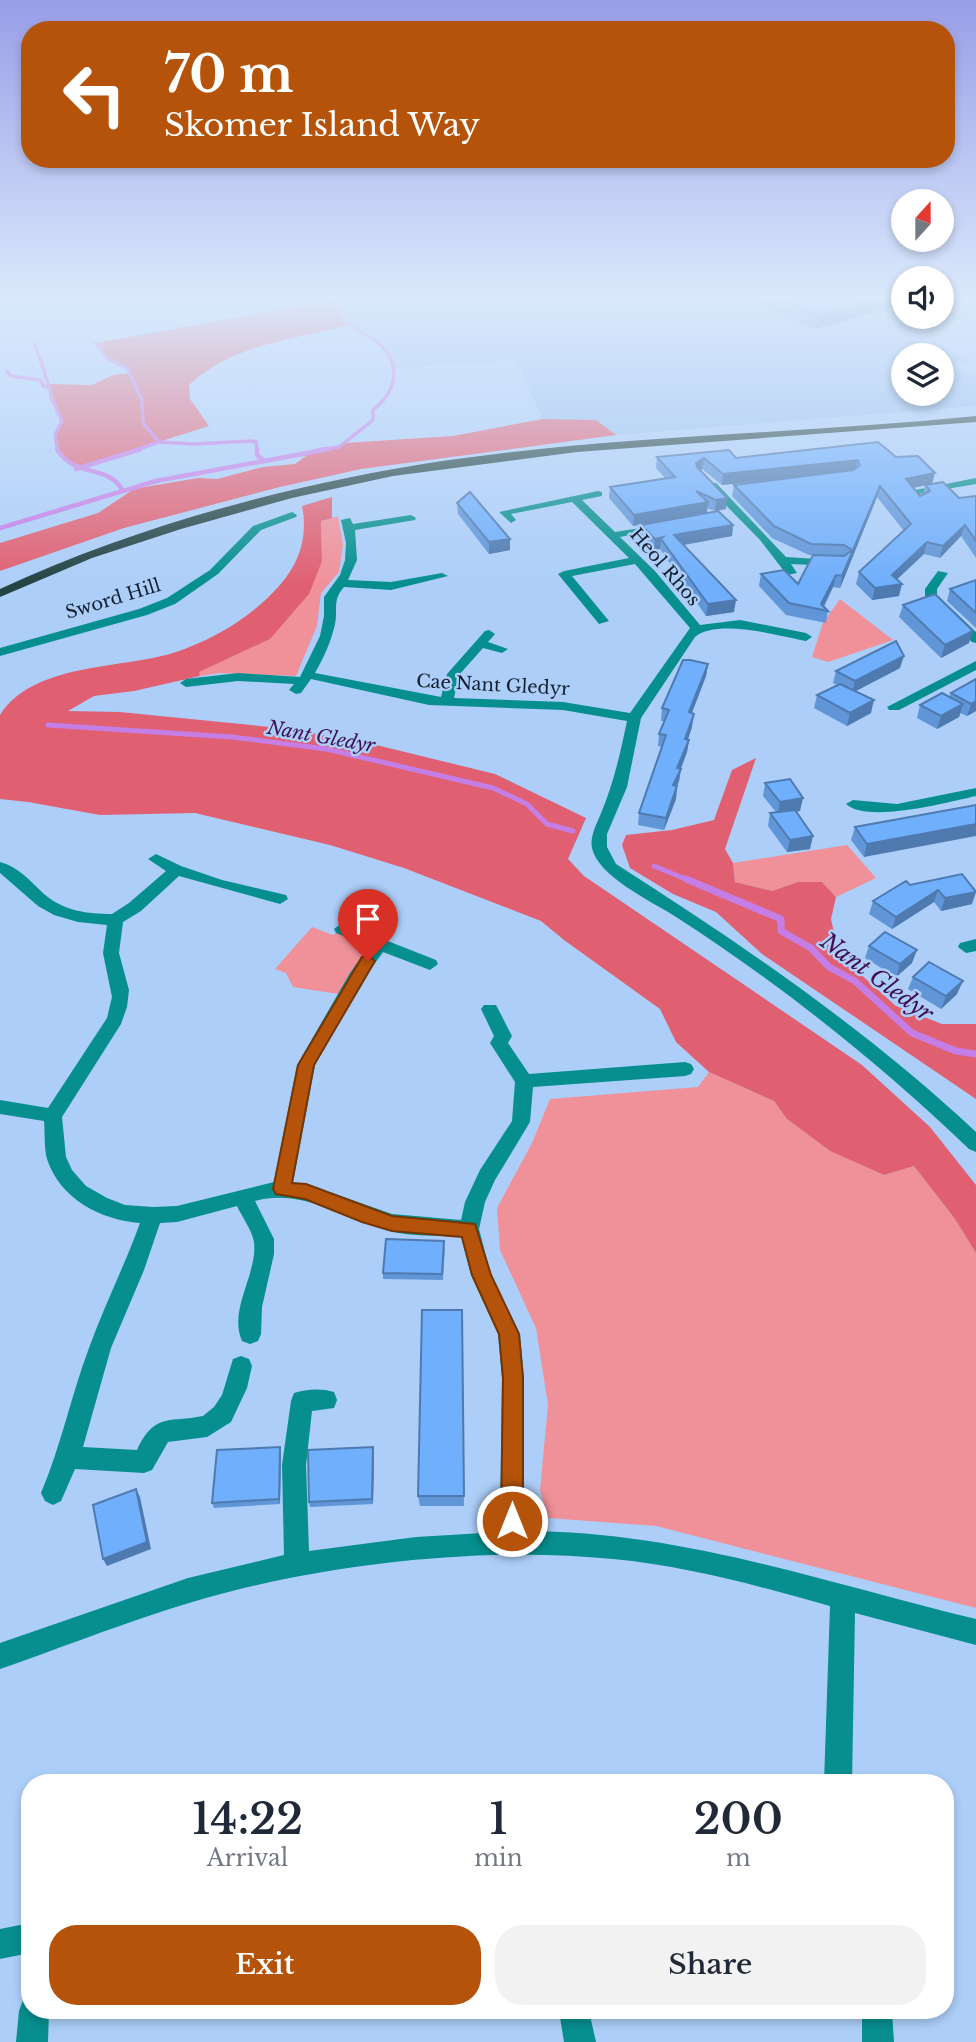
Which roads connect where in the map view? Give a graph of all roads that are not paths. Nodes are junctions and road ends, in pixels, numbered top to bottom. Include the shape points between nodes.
1 (976, 419) edge
2 (702, 475) edge
3 (976, 481) edge
4 (598, 494) dead end
5 (575, 499) junction
6 (919, 502) edge
7 (504, 512) dead end
8 (737, 513) junction
9 (292, 515) dead end
10 (723, 515) edge
11 (411, 518) dead end
12 (277, 520) junction
13 (668, 525) edge
14 (294, 531) dead end
15 (614, 535) junction
16 (638, 560) junction
17 (783, 560) junction
18 (841, 562) edge
19 (414, 568) dead end
20 (791, 573) edge
21 (942, 573) dead end
22 (442, 576) dead end
23 (422, 580) junction
24 (341, 583) junction
25 (0, 593) edge
26 (603, 621) dead end
27 (697, 629) junction
28 (806, 637) dead end
29 (976, 639) edge
30 (502, 649) dead end
31 (0, 652) edge
32 (976, 665) edge
33 (186, 682) dead end
34 (303, 682) junction
35 (891, 693) dead end
36 (446, 703) junction
37 (635, 718) junction
38 (976, 792) edge
39 (853, 804) dead end
40 (156, 859) dead end
41 (0, 867) edge
42 (176, 870) junction
43 (280, 900) dead end
44 (115, 920) junction
45 (342, 929) dead end
46 (379, 945) junction
47 (430, 964) dead end
48 (489, 1009) dead end
49 (685, 1069) dead end
50 (524, 1081) junction
51 (0, 1107) edge
52 (53, 1116) junction
53 (976, 1144) edge
54 (282, 1189) junction
55 (242, 1196) junction
56 (153, 1215) junction
57 (469, 1229) junction
58 (250, 1334) dead end
59 (241, 1366) dead end
60 (326, 1400) dead end
61 (68, 1457) junction
62 (53, 1493) dead end
63 (512, 1543) junction
64 (297, 1564) junction
65 (843, 1596) junction
66 (976, 1632) edge
67 (0, 1656) edge
68 (838, 1774) edge
69 (21, 1940) edge
70 (0, 1944) edge
71 (33, 2019) edge
72 (576, 2019) edge
73 (877, 2019) edge
74 (32, 2042) edge
75 (580, 2042) edge
76 (878, 2042) edge

1 - 25 main road via 444,464 314,489 133,538
2 - 8 street via 724,491
3 - 6 street via 910,492
4 - 5 street
5 - 7 street
5 - 15 street, Heol Rhos
8 - 10 street
8 - 17 street
9 - 12 street, Sword Hill
11 - 24 street via 348,524 350,568
12 - 14 street
12 - 31 street, Sword Hill via 248,534 214,572 171,601
13 - 15 street
15 - 16 street, Heol Rhos
16 - 26 street via 564,575
16 - 27 street, Heol Rhos
17 - 18 street
17 - 20 street
19 - 23 street
21 - 29 street via 931,596
22 - 23 street
23 - 24 street via 391,586
24 - 34 street via 328,602 329,620
27 - 28 street via 740,624 794,628
27 - 37 street
30 - 36 street via 485,639 453,674
32 - 35 street via 900,704
33 - 34 street, Cae Nant Gledyr via 238,677
34 - 36 street, Cae Nant Gledyr
36 - 37 street, Cae Nant Gledyr via 563,706
37 - 53 street via 620,787 600,834 599,847 611,868 725,941 812,1005 937,1106
38 - 39 street via 897,808
40 - 42 street
41 - 44 street via 59,910 81,918
42 - 43 street
42 - 44 street
44 - 52 street via 111,951 121,1000 115,1018
45 - 46 street
46 - 47 street
46 - 54 street via 306,1065
48 - 50 street via 503,1036 499,1044
49 - 50 street
50 - 57 street via 521,1122 487,1176
51 - 52 street
52 - 56 street via 57,1157 64,1175 79,1192 125,1213
54 - 55 street
54 - 57 street via 306,1192 392,1223
55 - 56 street via 177,1214
55 - 58 street via 264,1239
56 - 61 street via 100,1348
57 - 63 street via 481,1275 509,1334
59 - 61 street via 231,1400 216,1422 164,1430 144,1462
60 - 64 street via 302,1401 294,1465
61 - 62 street
63 - 64 street
63 - 65 street via 647,1551
64 - 67 street via 144,1604
65 - 66 street
65 - 68 street
69 - 70 street
71 - 74 street
72 - 75 street
73 - 76 street

